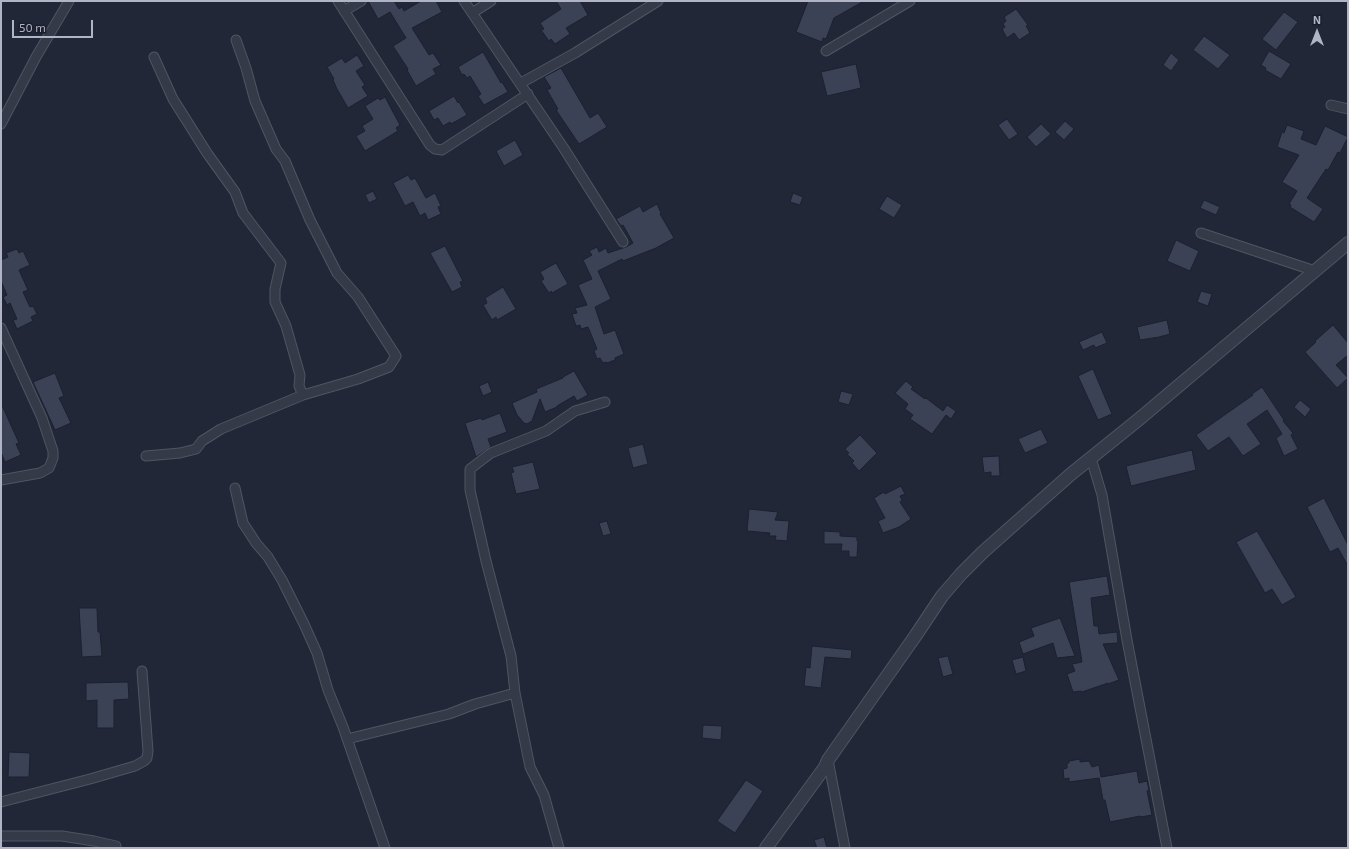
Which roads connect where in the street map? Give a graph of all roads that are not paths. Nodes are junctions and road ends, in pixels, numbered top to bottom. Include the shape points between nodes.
1 (69, 1) edge
2 (338, 1) edge
3 (361, 1) edge
4 (464, 1) edge
5 (491, 1) edge
6 (658, 1) edge
7 (910, 1) edge
8 (344, 11) junction
9 (472, 13) junction
10 (236, 40) dead end
11 (826, 51) dead end
12 (154, 57) dead end
13 (521, 83) junction
14 (528, 94) junction
15 (1331, 105) dead end
16 (1348, 109) edge
17 (1, 124) edge
18 (1201, 233) dead end
19 (623, 242) dead end
20 (1348, 243) edge
21 (1315, 271) junction
22 (1, 328) edge
23 (304, 395) junction
24 (606, 402) dead end
25 (146, 456) dead end
26 (1091, 458) junction
27 (1, 480) edge
28 (235, 488) dead end
29 (142, 671) dead end
30 (515, 693) junction
31 (347, 739) junction
32 (828, 760) junction
33 (1, 802) edge
34 (1, 836) edge
35 (116, 846) dead end
36 (385, 848) edge
37 (559, 848) edge
38 (766, 848) edge
39 (845, 848) edge
40 (1167, 848) edge

1 - 17 street
2 - 8 street
3 - 8 street
4 - 9 street
5 - 9 street
6 - 13 street
7 - 11 street
8 - 14 street via 435,149 442,150
9 - 13 street
10 - 23 street via 255,101 276,149 285,161 310,220 337,273 358,298 396,356 389,367 358,380
12 - 23 street via 173,99 234,192 243,213 281,263 275,302 286,326 300,375 299,386
13 - 14 street
14 - 19 street
15 - 16 street
18 - 21 street
20 - 21 street
21 - 26 street
22 - 27 street via 42,418 53,458 50,468 40,473
23 - 25 street via 221,429 202,441 196,449
24 - 30 street via 575,411 546,431 491,453 470,469 470,490 511,656
26 - 32 street via 983,552 942,596
26 - 40 street via 1102,495
28 - 31 street via 243,523 282,580 304,624
29 - 33 street via 148,751 144,761 90,779
30 - 31 street via 449,714
30 - 37 street via 530,767 544,795
31 - 36 street
32 - 38 street
32 - 39 street
34 - 35 street via 62,836

